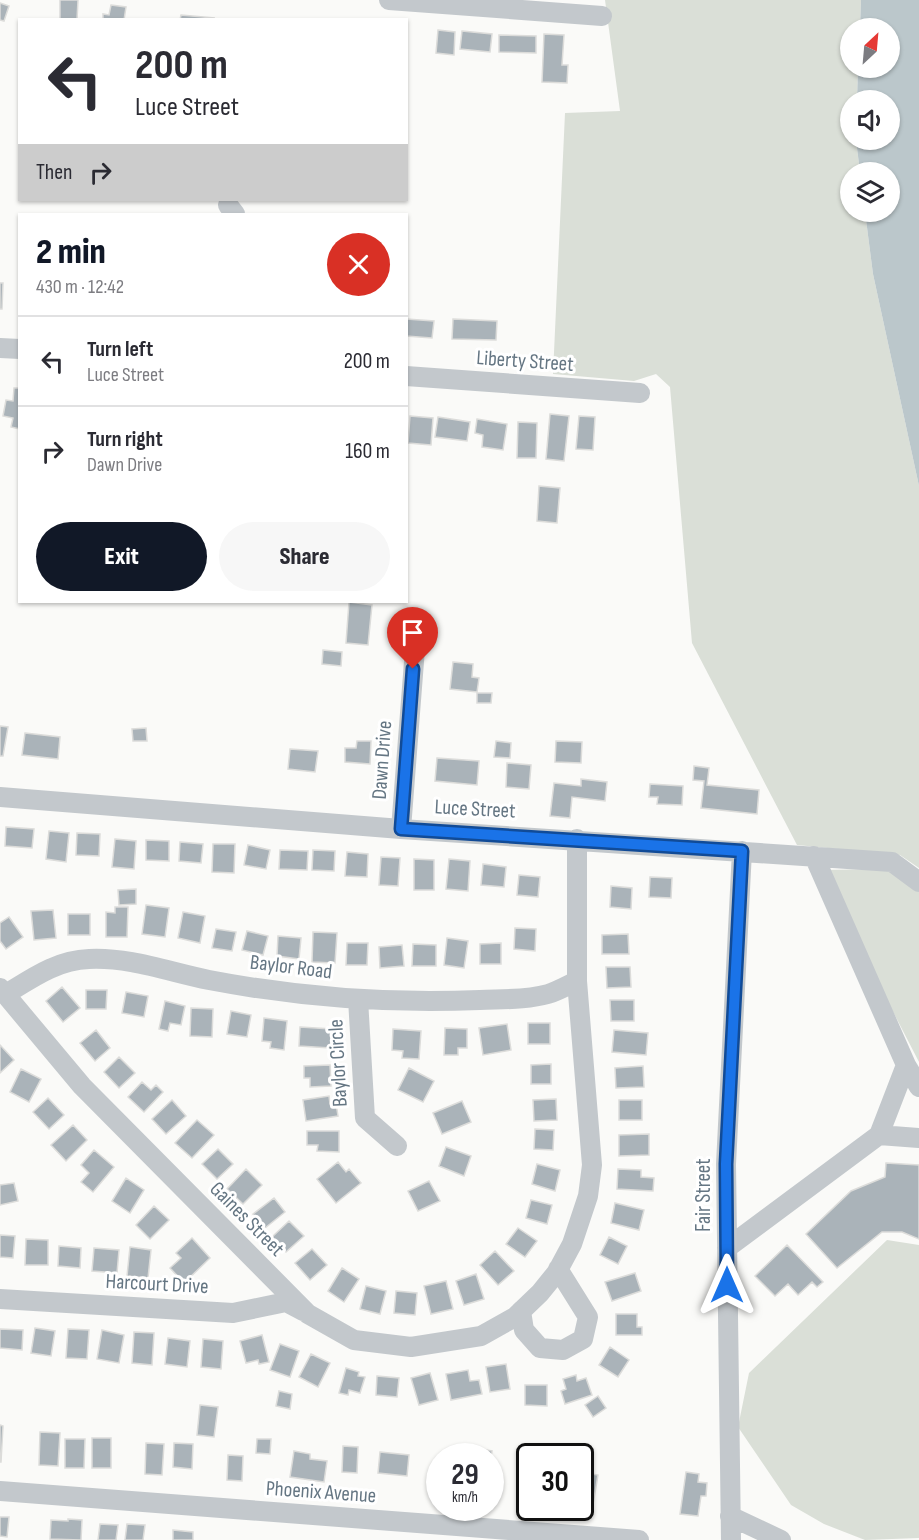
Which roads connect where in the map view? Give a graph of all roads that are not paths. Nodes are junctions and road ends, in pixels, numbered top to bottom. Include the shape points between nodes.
1 (389, 0) edge
2 (602, 16) dead end
3 (0, 348) edge
4 (18, 349) edge
5 (408, 376) edge
6 (640, 393) dead end
7 (417, 623) dead end
8 (0, 797) edge
9 (401, 829) junction
10 (577, 839) junction
11 (742, 851) junction
12 (814, 856) junction
13 (919, 882) edge
14 (577, 981) junction
15 (3, 991) edge
16 (358, 999) junction
17 (906, 1065) junction
18 (919, 1087) edge
19 (879, 1135) junction
20 (919, 1138) edge
21 (397, 1146) dead end
22 (727, 1248) junction
23 (558, 1269) junction
24 (0, 1299) edge
25 (521, 1311) junction
26 (308, 1314) junction
27 (0, 1491) edge
28 (730, 1516) junction
29 (639, 1540) edge
30 (731, 1540) edge
31 (781, 1540) edge

1 - 2 street
3 - 4 street
5 - 6 street, Liberty Street
7 - 9 street, Dawn Drive
8 - 9 street, Luce Street
9 - 10 street, Luce Street
10 - 11 street, Luce Street
10 - 14 street, Gaines Street
11 - 12 street, Luce Street
11 - 22 street, Fair Street via 726,1164
12 - 13 street, Luce Street via 892,862
12 - 17 street
14 - 16 street, Baylor Road via 547,994 510,999
14 - 23 street, Gaines Street via 592,1165 588,1196 572,1244
15 - 16 street, Baylor Road via 48,968 87,959 123,960 208,980
15 - 26 street, Gaines Street via 82,1086
16 - 21 street, Baylor Circle via 365,1118
17 - 18 street
17 - 19 street
19 - 20 street
19 - 22 street
22 - 28 street, Fair Street
23 - 25 street, Gaines Street
23 - 25 street via 588,1317 583,1340 563,1350 540,1348 524,1330
24 - 26 street, Harcourt Drive via 233,1313 286,1302
25 - 26 street, Gaines Street via 481,1336 411,1347 354,1340
27 - 29 street, Phoenix Avenue
28 - 30 street, Fair Street
28 - 31 street

